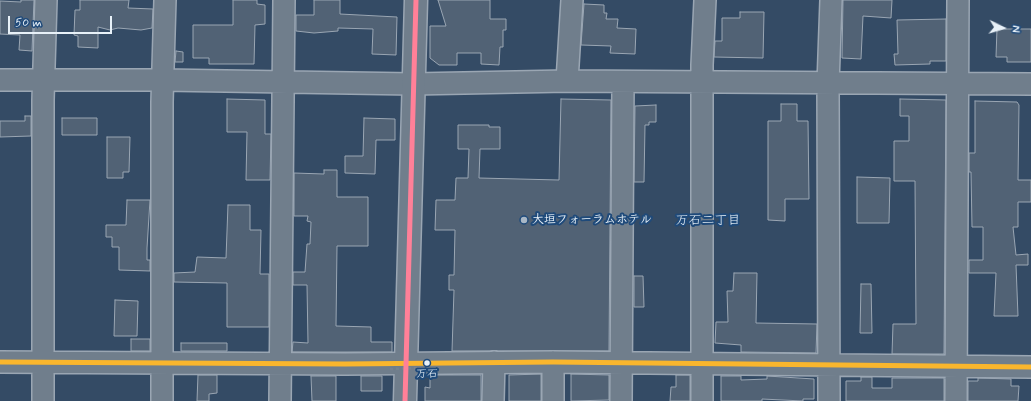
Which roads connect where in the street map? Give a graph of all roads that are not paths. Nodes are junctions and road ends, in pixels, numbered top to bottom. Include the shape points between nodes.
1 (46, 0) edge
2 (165, 0) edge
3 (284, 0) edge
4 (416, 0) edge
5 (572, 0) edge
6 (705, 0) edge
7 (832, 0) edge
8 (958, 0) edge
9 (0, 80) edge
10 (163, 80) junction
11 (44, 81) junction
12 (567, 81) junction
13 (282, 82) junction
14 (623, 83) junction
15 (702, 83) junction
16 (413, 84) junction
17 (828, 84) junction
18 (957, 84) junction
19 (1031, 84) edge
20 (0, 362) edge
21 (43, 362) junction
22 (162, 362) junction
23 (494, 362) junction
24 (553, 362) junction
25 (280, 363) junction
26 (621, 363) junction
27 (702, 364) junction
28 (828, 364) junction
29 (955, 366) junction
30 (406, 367) junction
31 (1031, 367) edge
32 (43, 401) edge
33 (162, 401) edge
34 (280, 401) edge
35 (405, 401) edge
36 (494, 401) edge
37 (553, 401) edge
38 (621, 401) edge
39 (702, 401) edge
40 (829, 401) edge
41 (956, 401) edge

1 - 11 street
2 - 10 street
3 - 13 street
4 - 16 main road
5 - 12 street
6 - 15 street
7 - 17 street
8 - 18 street
9 - 11 street
10 - 11 street
10 - 13 street
10 - 22 street
11 - 21 street
12 - 14 street
12 - 16 street
13 - 16 street
13 - 25 street
14 - 15 street
14 - 26 street
15 - 17 street
15 - 27 street
16 - 30 main road
17 - 18 street
17 - 28 street
18 - 19 street
18 - 29 street
20 - 21 street
21 - 22 street
21 - 32 street
22 - 25 street
22 - 33 street
23 - 24 street
23 - 30 street
23 - 36 street
24 - 26 street
24 - 37 street
25 - 30 street
25 - 34 street
26 - 27 street
26 - 38 street
27 - 28 street
27 - 39 street
28 - 29 street
28 - 40 street
29 - 31 street
29 - 41 street
30 - 35 main road

